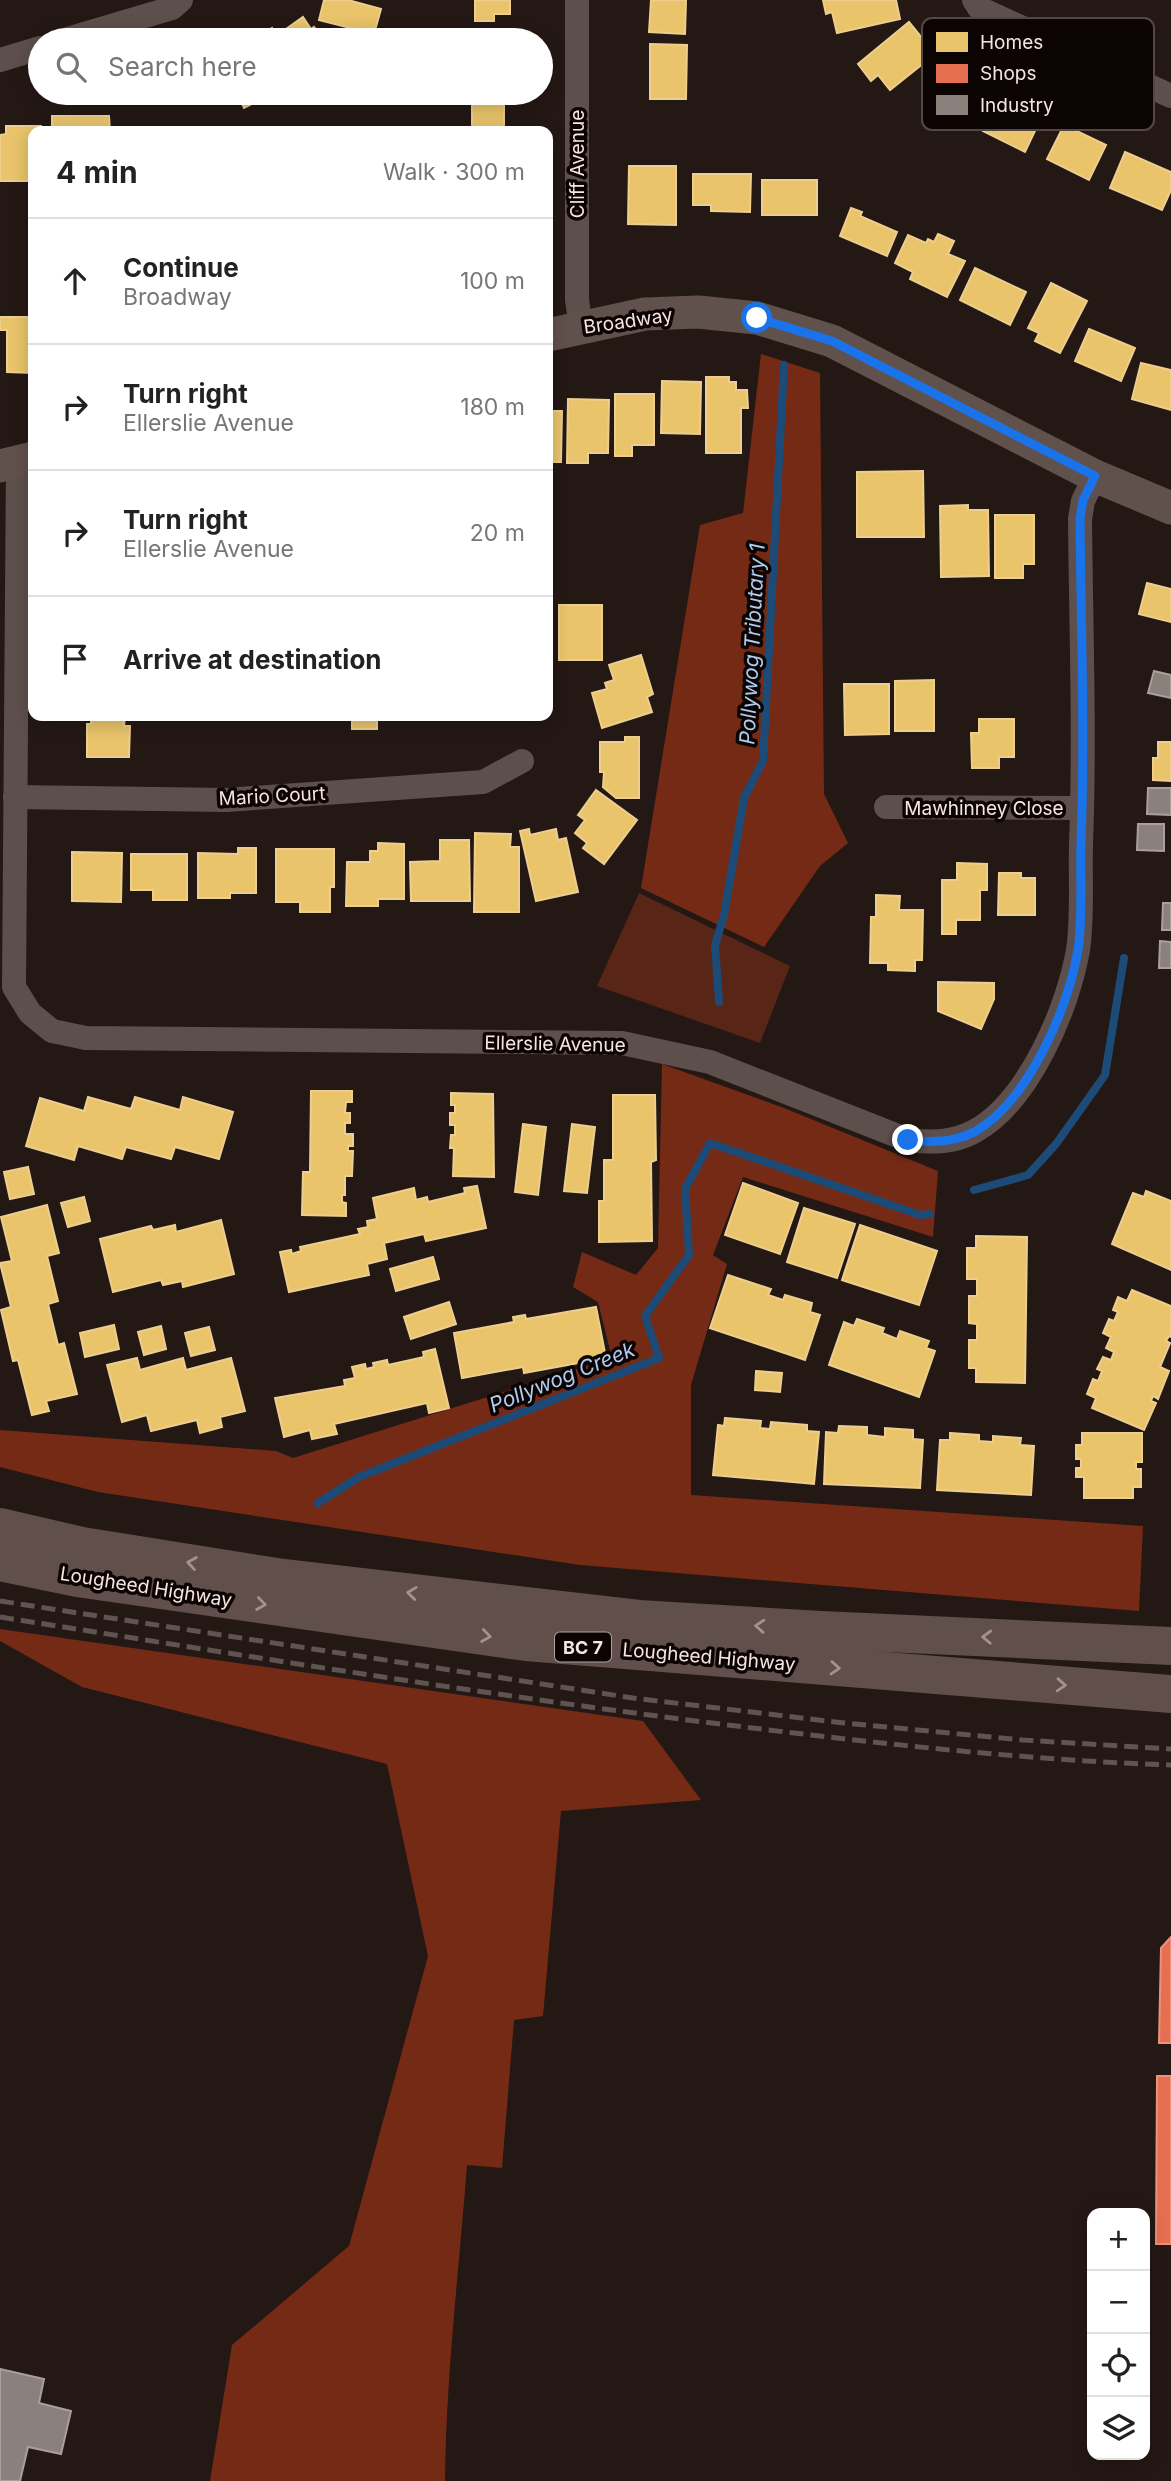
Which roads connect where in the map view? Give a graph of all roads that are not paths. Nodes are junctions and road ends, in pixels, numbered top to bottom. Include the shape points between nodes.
1 (181, 0) edge
2 (577, 0) edge
3 (974, 0) edge
4 (1001, 18) edge
5 (105, 28) edge
6 (28, 52) edge
7 (0, 60) edge
8 (1154, 88) edge
9 (1171, 96) edge
10 (581, 327) junction
11 (553, 334) edge
12 (17, 462) edge
13 (1095, 476) junction
14 (1171, 508) edge
15 (523, 761) dead end
16 (15, 797) junction
17 (887, 807) dead end
18 (1082, 808) junction
19 (0, 1527) edge
20 (0, 1562) edge
21 (1171, 1646) edge
22 (1171, 1694) edge

1 - 5 street via 172,8
2 - 10 street, Cliff Avenue via 577,299
3 - 4 street via 979,8
6 - 7 street
8 - 9 street
10 - 11 street, Broadway
10 - 13 street, Broadway via 645,314 698,312 757,318 832,341
12 - 16 street, Ellerslie Avenue
13 - 14 street, Broadway
13 - 18 street, Ellerslie Avenue via 1080,519
15 - 16 street, Mario Court via 483,782 240,799
16 - 18 street, Ellerslie Avenue via 14,987 30,1013 52,1031 86,1038 622,1043 710,1062 908,1140 924,1142 974,1132 993,1119 1020,1087 1055,1029 1078,948
17 - 18 street, Mawhinney Close
21 -> 19 main road, Lougheed Highway / BC 7 via 639,1619 283,1578 82,1546
20 -> 22 main road, Lougheed Highway / BC 7 via 77,1578 526,1642

